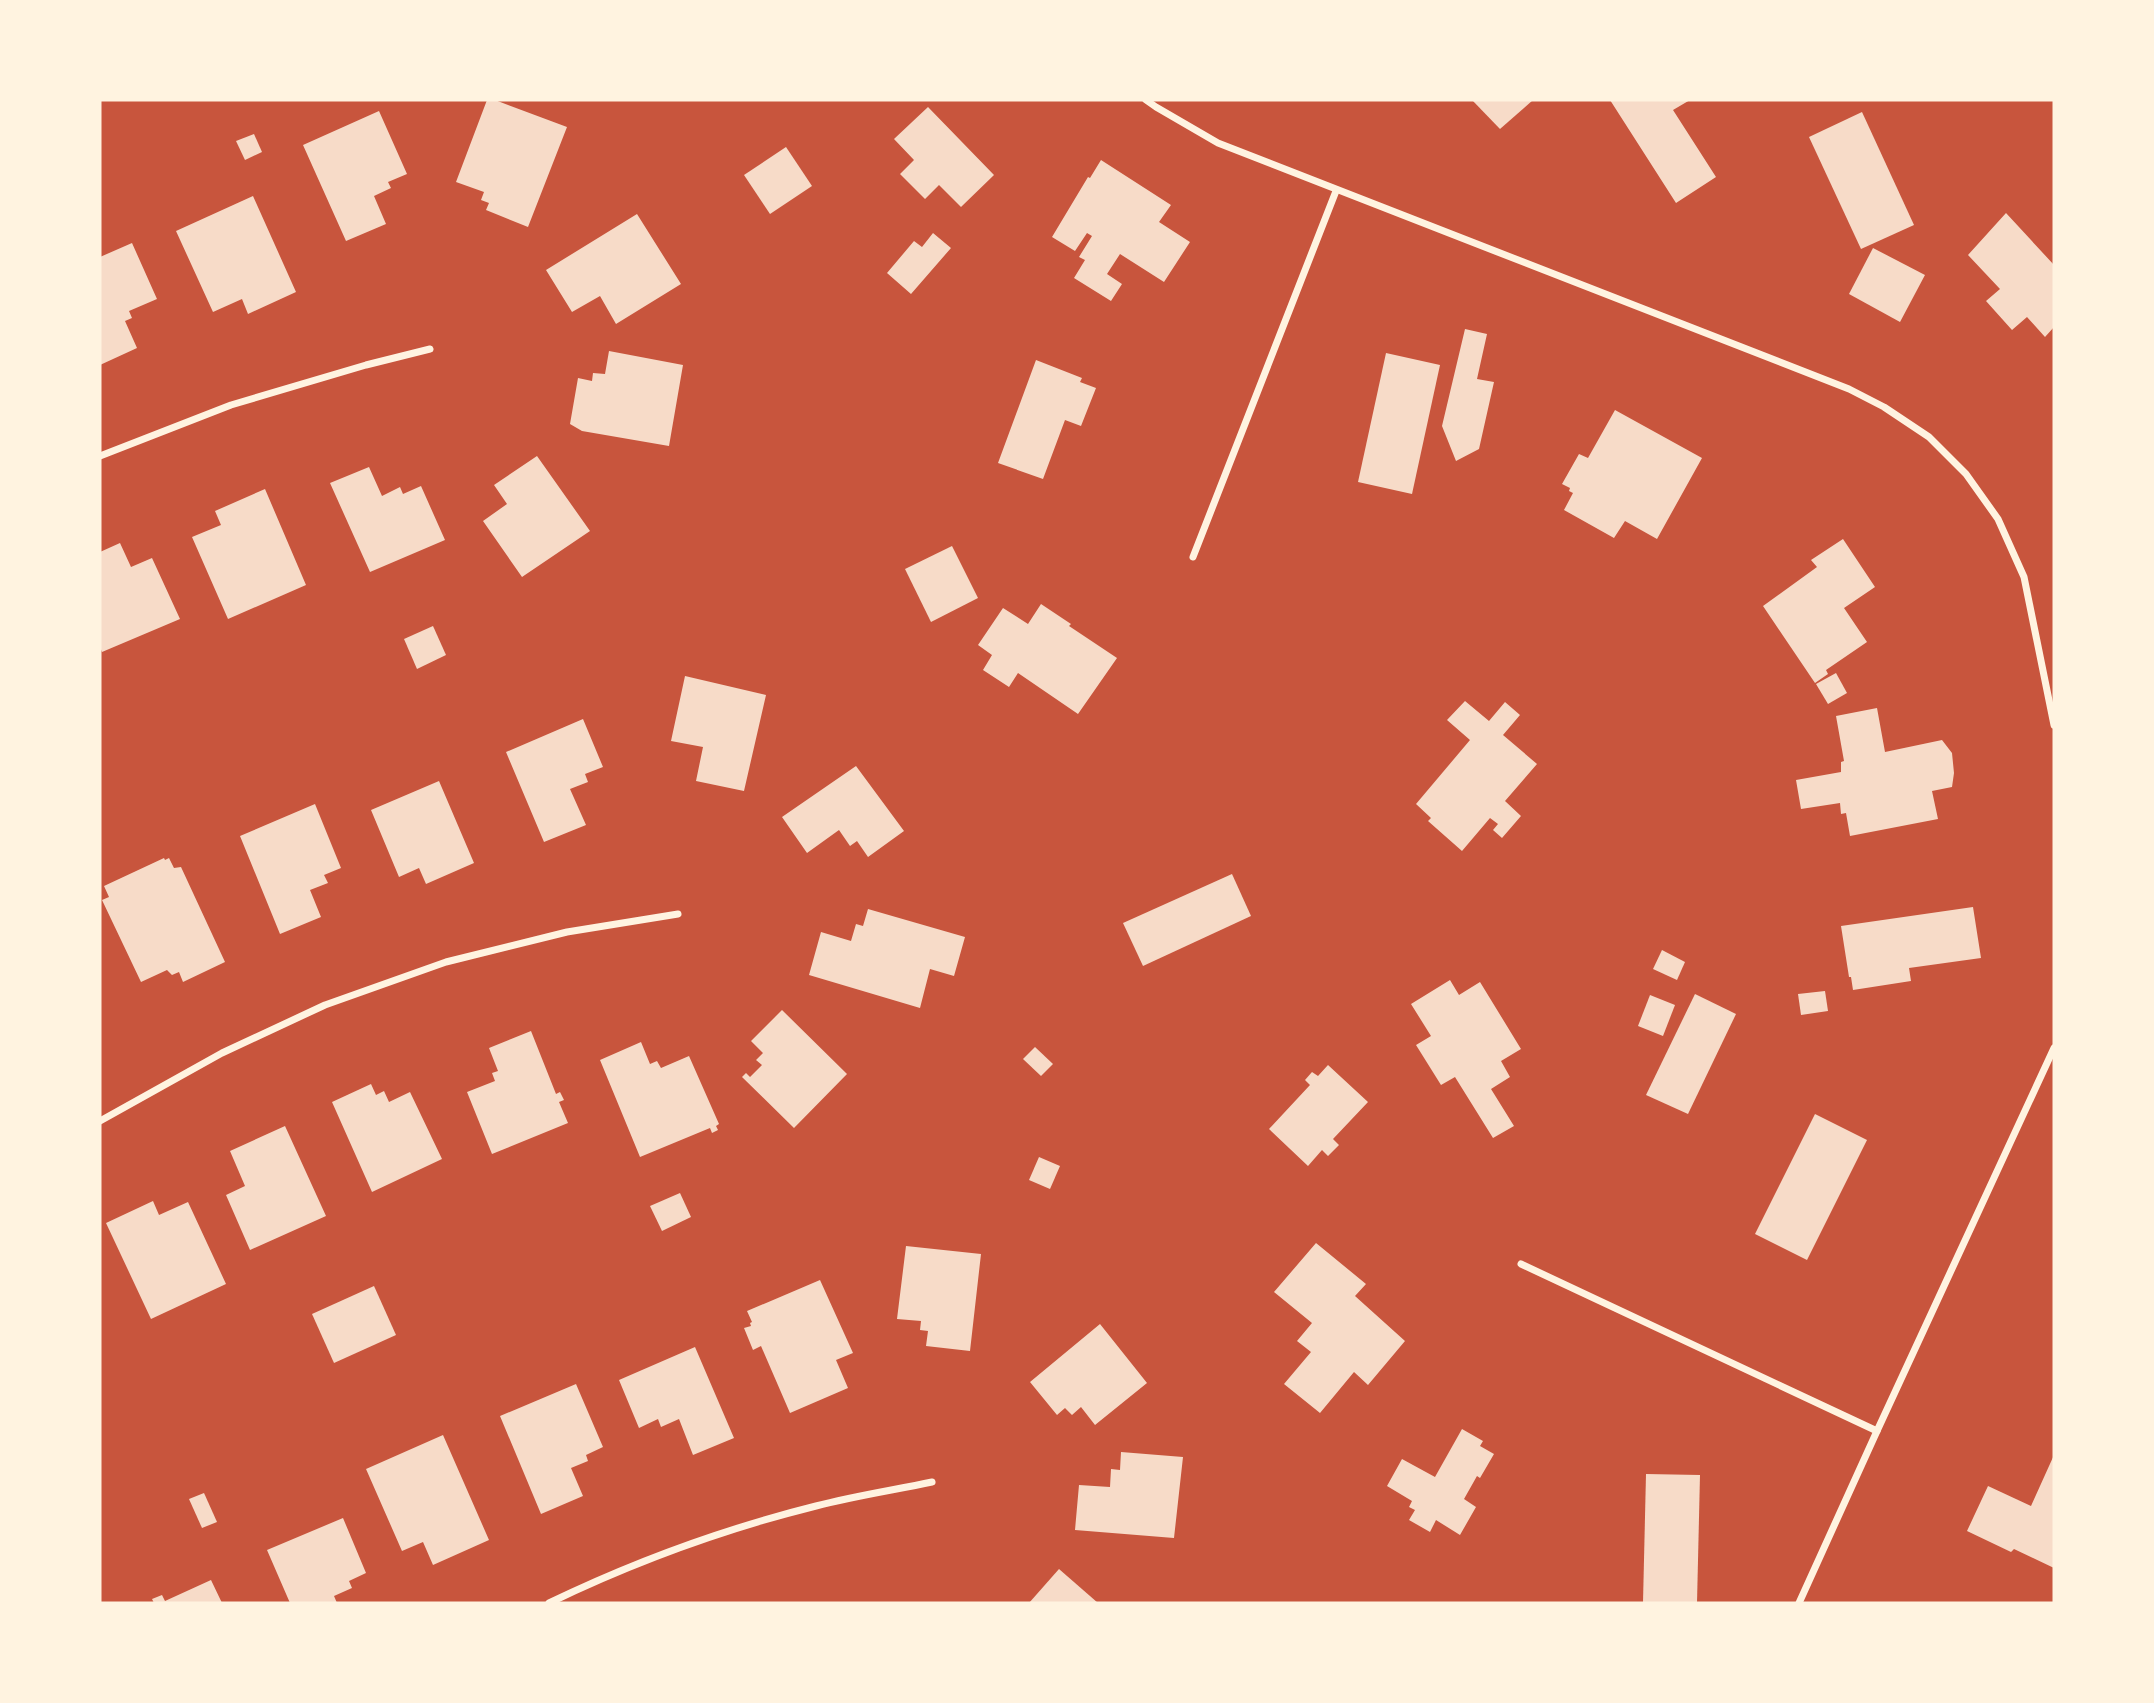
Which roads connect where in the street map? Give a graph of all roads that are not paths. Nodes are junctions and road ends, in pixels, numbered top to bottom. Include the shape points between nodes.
1 (1146, 100) edge
2 (1336, 191) junction
3 (430, 349) dead end
4 (100, 456) edge
5 (1194, 557) dead end
6 (2054, 725) edge
7 (678, 914) dead end
8 (2054, 1048) edge
9 (100, 1121) edge
10 (1521, 1264) dead end
11 (1877, 1431) junction
12 (932, 1482) dead end
13 (549, 1603) edge
14 (1799, 1603) edge

1 - 2 street via 1218,143
2 - 5 street
2 - 6 street via 1849,390 1929,437 1966,474 1998,519 2024,577
3 - 4 street via 232,405
7 - 9 street via 567,932 459,959 325,1005 222,1053
8 - 11 street
10 - 11 street
11 - 14 street
12 - 13 street via 817,1506 702,1539

